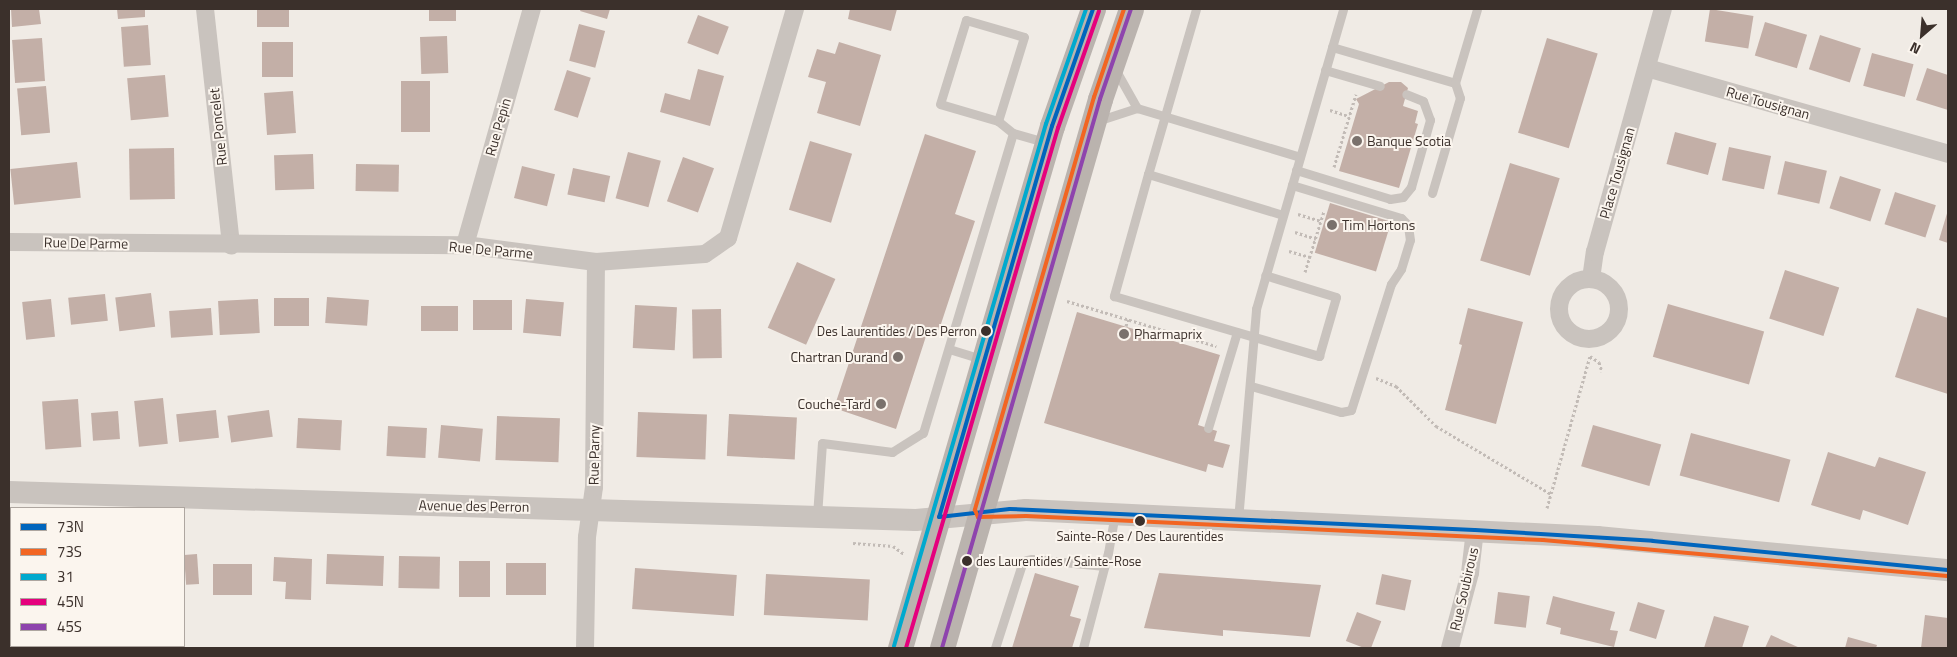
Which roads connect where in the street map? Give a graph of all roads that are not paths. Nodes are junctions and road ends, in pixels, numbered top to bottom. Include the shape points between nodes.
1 (205, 9) edge
2 (532, 9) edge
3 (796, 9) edge
4 (1093, 9) edge
5 (1131, 9) edge
6 (1196, 9) edge
7 (1343, 9) edge
8 (1478, 9) edge
9 (1663, 9) edge
10 (1332, 47) junction
11 (1112, 63) junction
12 (1647, 68) junction
13 (1325, 70) junction
14 (1455, 84) junction
15 (1380, 86) dead end
16 (1406, 94) dead end
17 (1137, 108) junction
18 (1165, 117) junction
19 (998, 121) junction
20 (1094, 122) junction
21 (1013, 133) junction
22 (1047, 144) junction
23 (1948, 154) edge
24 (1300, 157) junction
25 (1296, 170) junction
26 (1148, 174) junction
27 (1292, 185) junction
28 (1432, 194) dead end
29 (1283, 215) junction
30 (9, 242) edge
31 (465, 245) junction
32 (231, 246) junction
33 (596, 262) junction
34 (1265, 275) junction
35 (1591, 279) dead end
36 (1237, 332) junction
37 (1252, 336) junction
38 (949, 349) junction
39 (984, 359) junction
40 (1251, 386) junction
41 (1208, 428) dead end
42 (9, 492) edge
43 (591, 509) junction
44 (980, 512) junction
45 (1115, 514) junction
46 (817, 516) junction
47 (939, 517) junction
48 (1238, 520) junction
49 (1475, 530) junction
50 (1104, 566) junction
51 (1948, 570) edge
52 (585, 648) edge
53 (900, 648) edge
54 (942, 648) edge
55 (996, 648) edge
56 (1083, 648) edge
57 (1450, 648) edge

1 - 32 street, Rue Poncelet
2 - 31 street, Rue Pepin
3 - 33 street, Rue De Parme via 728,238 705,254
4 - 22 main road
5 - 11 main road
6 - 18 lane
7 - 10 lane
8 - 14 lane
9 - 12 street
10 - 13 lane
10 - 14 lane
11 - 17 lane
11 - 20 main road
12 - 23 street, Rue Tousignan
12 - 35 street, Place Tousignan via 1595,252
13 - 15 lane
13 - 24 lane
14 - 28 lane via 1460,98
16 - 25 lane via 1423,101 1430,120 1411,187 1403,197 1390,199
17 - 18 lane
17 - 20 lane
18 - 24 lane
18 - 26 lane
19 - 19 lane via 1024,38 966,20 940,104
19 - 21 lane
20 - 44 main road
21 - 22 lane
21 - 38 lane
22 - 39 main road
24 - 25 lane
25 - 27 lane
26 - 29 lane
26 - 36 lane via 1114,296
27 - 29 lane
27 - 40 lane via 1391,214 1408,225 1410,240 1391,284 1354,407 1344,412
29 - 34 lane
30 - 32 street, Rue De Parme
31 - 32 street, Rue De Parme
31 - 33 street, Rue De Parme
33 - 43 street, Rue Parny
34 - 37 lane
34 - 37 lane via 1336,297 1319,356
36 - 37 lane
36 - 41 lane
37 - 40 lane
38 - 39 lane
38 - 46 lane via 924,433 892,452 822,443
39 - 47 main road
40 - 48 lane via 1238,489
42 - 43 street, Avenue des Perron
43 - 46 street, Avenue des Perron
43 - 52 street, Rue Parny
44 - 45 street, Avenue des Perron via 1010,509
44 - 47 street, Avenue des Perron
44 - 54 main road
45 - 48 street, Avenue des Perron
45 - 50 lane
46 - 47 street, Avenue des Perron via 916,520
47 - 53 main road
48 - 49 street, Avenue des Perron
49 - 51 street, Avenue des Perron via 1662,542
49 - 57 street, Rue Soubirous via 1470,573
50 - 55 lane via 1032,559 1023,562
50 - 56 lane

